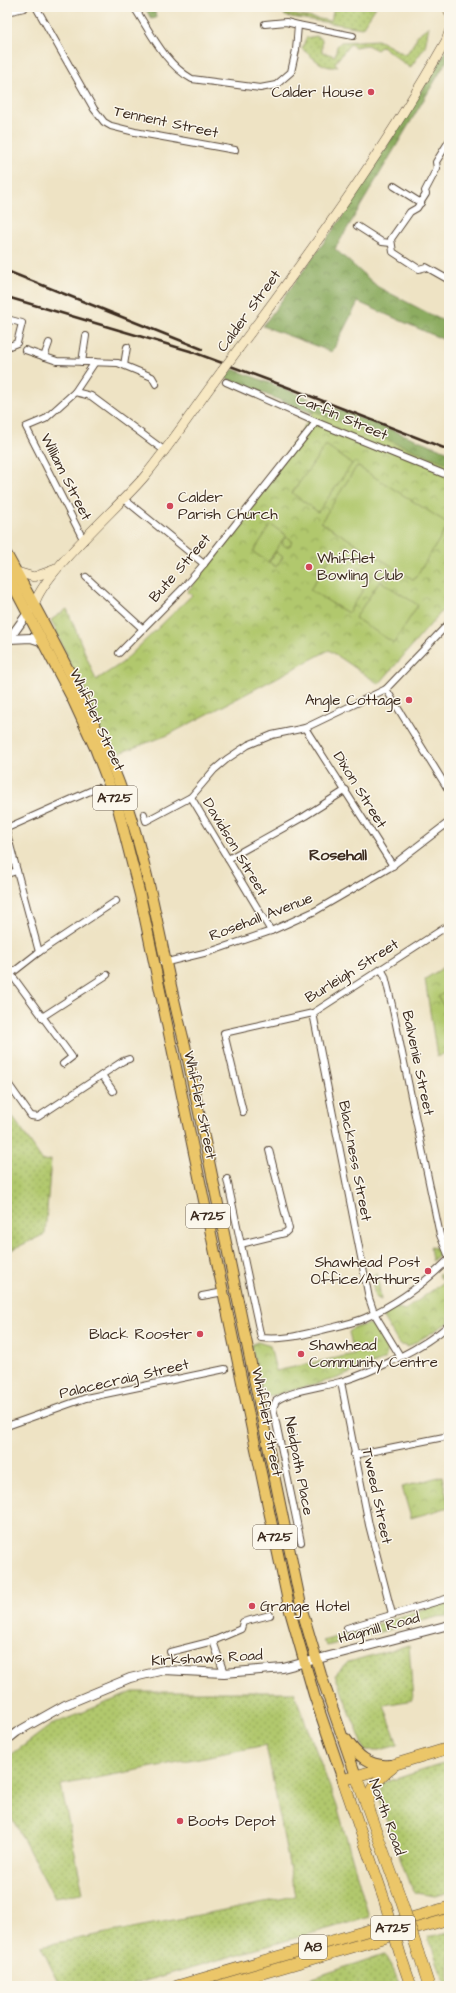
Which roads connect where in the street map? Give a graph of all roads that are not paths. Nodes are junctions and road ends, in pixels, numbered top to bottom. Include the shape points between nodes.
1 (24, 7) edge
2 (36, 7) edge
3 (134, 7) edge
4 (448, 7) edge
5 (7, 11) edge
6 (449, 13) edge
7 (265, 24) dead end
8 (298, 25) junction
9 (449, 32) edge
10 (352, 36) dead end
11 (449, 141) edge
12 (236, 150) dead end
13 (394, 186) dead end
14 (421, 203) junction
15 (357, 226) dead end
16 (391, 243) junction
17 (449, 280) edge
18 (7, 319) edge
19 (86, 336) dead end
20 (49, 343) dead end
21 (127, 347) dead end
22 (8, 349) edge
23 (25, 350) dead end
24 (44, 357) junction
25 (82, 362) junction
26 (95, 362) junction
27 (124, 365) junction
28 (226, 382) dead end
29 (156, 384) dead end
30 (75, 392) junction
31 (316, 422) junction
32 (165, 451) junction
33 (449, 476) edge
34 (124, 499) junction
35 (84, 541) junction
36 (7, 555) edge
37 (204, 564) junction
38 (57, 568) junction
39 (12, 573) edge
40 (86, 577) dead end
41 (31, 609) junction
42 (449, 623) edge
43 (143, 629) junction
44 (8, 641) edge
45 (43, 642) junction
46 (119, 653) dead end
47 (386, 689) junction
48 (306, 728) junction
49 (346, 790) junction
50 (449, 791) edge
51 (99, 795) dead end
52 (191, 797) junction
53 (144, 814) dead end
54 (449, 822) edge
55 (7, 828) edge
56 (7, 834) edge
57 (228, 859) junction
58 (393, 866) junction
59 (17, 871) junction
60 (7, 874) edge
61 (116, 901) dead end
62 (449, 925) edge
63 (270, 931) junction
64 (39, 952) junction
65 (165, 962) junction
66 (154, 965) junction
67 (381, 969) junction
68 (107, 975) dead end
69 (9, 976) edge
70 (313, 1013) junction
71 (42, 1017) junction
72 (129, 1059) dead end
73 (63, 1064) dead end
74 (102, 1075) junction
75 (7, 1082) edge
76 (113, 1091) dead end
77 (243, 1112) dead end
78 (269, 1150) dead end
79 (227, 1178) dead end
80 (242, 1244) junction
81 (449, 1258) edge
82 (224, 1292) junction
83 (202, 1296) dead end
84 (374, 1313) junction
85 (449, 1325) edge
86 (400, 1356) junction
87 (225, 1369) dead end
88 (340, 1382) junction
89 (250, 1389) junction
90 (254, 1409) junction
91 (7, 1426) edge
92 (449, 1436) edge
93 (354, 1455) junction
94 (301, 1542) dead end
95 (449, 1598) edge
96 (392, 1614) junction
97 (270, 1616) dead end
98 (449, 1624) edge
99 (347, 1628) dead end
100 (213, 1641) junction
101 (170, 1652) dead end
102 (316, 1659) junction
103 (304, 1663) junction
104 (224, 1673) junction
105 (337, 1726) junction
106 (7, 1740) edge
107 (449, 1748) edge
108 (399, 1764) junction
109 (356, 1776) junction
110 (344, 1780) junction
111 (368, 1809) junction
112 (449, 1906) edge
113 (449, 1919) edge
114 (337, 1952) junction
115 (177, 1986) edge
116 (218, 1986) edge
117 (244, 1986) edge
118 (411, 1986) edge
119 (430, 1986) edge

1 - 5 street
2 - 12 street, Tennent Street via 104,122 135,132
3 - 8 street via 167,59 183,74 192,79 260,88 276,85 291,72
4 - 6 main road
7 - 8 street via 286,22
8 - 10 street
9 - 32 main road, Calder Street, bridge via 406,112 374,160
11 - 14 street via 436,162 436,168
13 - 14 street
14 - 16 street via 410,212 390,239
15 - 16 street via 382,242
16 - 17 street via 393,252 419,269 426,267
18 - 22 street via 22,323 17,343
19 - 25 street
20 - 24 street
21 - 27 street
23 - 24 street
24 - 25 street via 57,361
25 - 26 street
26 - 27 street
26 - 30 street
27 - 29 street via 152,377
28 - 31 street, Carfin Street
30 - 32 street via 90,396
30 - 35 street, William Street via 45,419 26,427
31 - 33 street, Carfin Street
31 - 37 street, Bute Street
32 - 34 main road, Calder Street
34 - 35 main road, Calder Street
34 - 37 street
35 - 38 main road, Calder Street
36 - 39 main road, Whifflet Street / A725
37 - 43 street, Bute Street
38 - 39 main road via 34,577
38 - 41 main road, Calder Street
39 - 41 main road, Whifflet Street / A725
40 - 43 street
41 - 44 street
41 - 45 main road, Whifflet Street / A725
41 - 65 main road, Whifflet Street / A725 via 81,700 118,780 145,867
42 - 47 street
43 - 46 street, Bute Street
44 - 45 street via 31,638
45 - 66 main road, Whifflet Street / A725 via 95,748 118,808 135,873
47 - 48 street
47 - 50 street
48 - 49 street, Dixon Street
48 - 52 street via 272,735 242,749 214,770
49 - 57 street
49 - 58 street, Dixon Street
51 - 55 street via 97,788
52 - 53 street via 146,821
52 - 57 street, Davidson Street
54 - 58 street, Rosehall Avenue
56 - 59 street
57 - 63 street, Davidson Street
58 - 63 street, Rosehall Avenue via 315,911
59 - 60 street
59 - 64 street
61 - 64 street
62 - 67 street, Burleigh Street
63 - 65 street, Rosehall Avenue via 212,951
64 - 69 street
65 - 66 street, Rosehall Avenue
65 - 89 main road, Whifflet Street / A725 via 185,1045
66 - 82 main road, Whifflet Street / A725
67 - 70 street, Burleigh Street
67 - 81 street, Balvenie Street via 392,1005 440,1235
68 - 71 street
69 - 71 street
70 - 77 street, Burleigh Street via 224,1032
70 - 84 street, Blackness Street
71 - 73 street via 72,1057
72 - 74 street
74 - 75 street via 38,1117 31,1116
74 - 76 street
78 - 80 street via 289,1229 285,1233
79 - 80 street
80 - 84 street via 261,1338 273,1340 295,1337 364,1319
81 - 84 street via 424,1282
82 - 83 street
82 - 89 main road, Whifflet Street / A725
84 - 86 street, Blackness Street
85 - 86 street
86 - 88 street
87 - 91 street, Palacecraig Street via 86,1398
88 - 93 street, Tweed Street
88 - 94 street, Neidpath Place via 281,1398 276,1401 273,1408
89 - 90 main road, Whifflet Street / A725
90 - 102 main road, Whifflet Street / A725
90 - 103 main road, Whifflet Street / A725 via 290,1611
92 - 93 street
93 - 96 street, Tweed Street
95 - 96 street
96 - 99 street
97 - 100 street via 243,1622 241,1629
98 - 102 street, Hagmill Road
100 - 101 street
100 - 104 street
102 - 103 street, Hagmill Road
102 - 105 main road, North Road / A725
103 - 104 street, Kirkshaws Road via 283,1668
103 - 110 main road, North Road / A725
104 - 106 street, Kirkshaws Road via 164,1670 130,1678 65,1705
105 - 108 main road, A725 via 352,1748 365,1760 380,1765
105 - 109 main road, North Road / A725
107 - 108 highway
108 - 109 highway
108 - 111 highway via 374,1784 368,1798
109 - 110 highway
109 - 111 highway, North Road / A725
110 - 118 highway, North Road / A725, bridge
111 - 119 highway, North Road / A725, bridge
112 - 115 highway, A8
113 - 114 highway, A8
114 - 116 highway, A8
114 - 117 highway, A8

